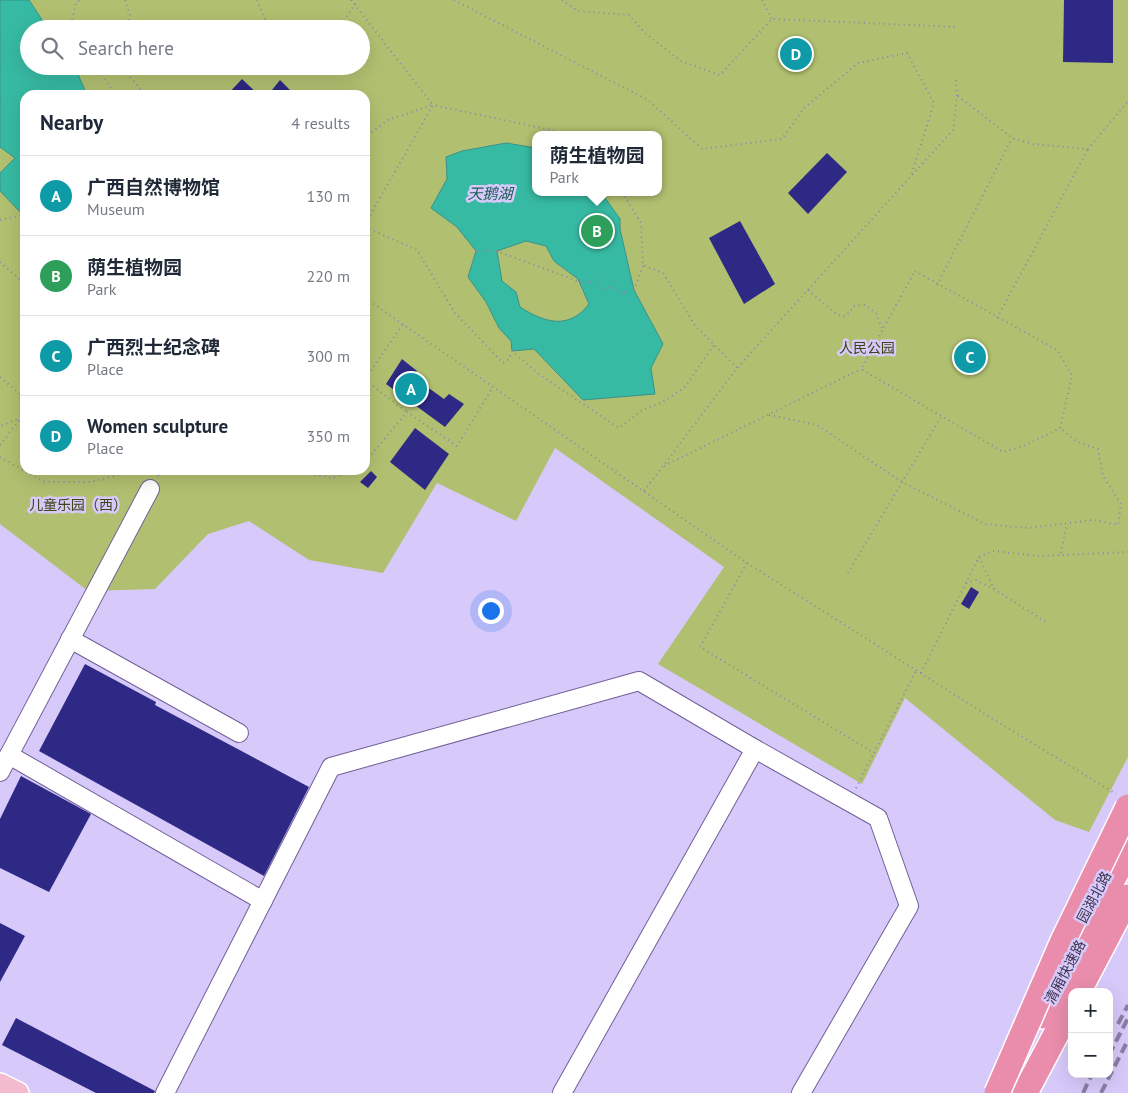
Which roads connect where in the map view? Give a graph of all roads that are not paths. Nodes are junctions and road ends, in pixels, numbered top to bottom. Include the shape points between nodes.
1 (150, 489) road end
2 (70, 639) junction
3 (239, 732) dead end
4 (755, 750) junction
5 (9, 755) junction
6 (0, 772) edge
7 (1124, 802) edge
8 (1128, 833) edge
9 (1128, 850) edge
10 (1128, 897) edge
11 (263, 901) junction
12 (1128, 902) edge
13 (1080, 988) edge
14 (1086, 988) edge
15 (1068, 1012) edge
16 (1068, 1026) edge
17 (0, 1084) edge
18 (18, 1093) edge
19 (165, 1093) edge
20 (562, 1093) edge
21 (801, 1093) edge
22 (989, 1093) edge
23 (997, 1093) edge
24 (1001, 1093) edge
25 (1025, 1093) edge
26 (1035, 1093) edge

1 - 2 street
2 - 3 street
2 - 5 street
4 - 11 street via 639,681 331,768
4 - 20 street
4 - 21 street via 878,818 909,906
5 - 6 street
5 - 11 street
7 - 23 highway, bridge
8 - 22 main road, 园湖北路
9 - 24 highway, 清厢快速路
10 - 13 highway, 清厢快速路
11 - 19 street
12 - 14 main road
15 - 25 highway, 清厢快速路
16 - 26 main road
17 - 18 main road

